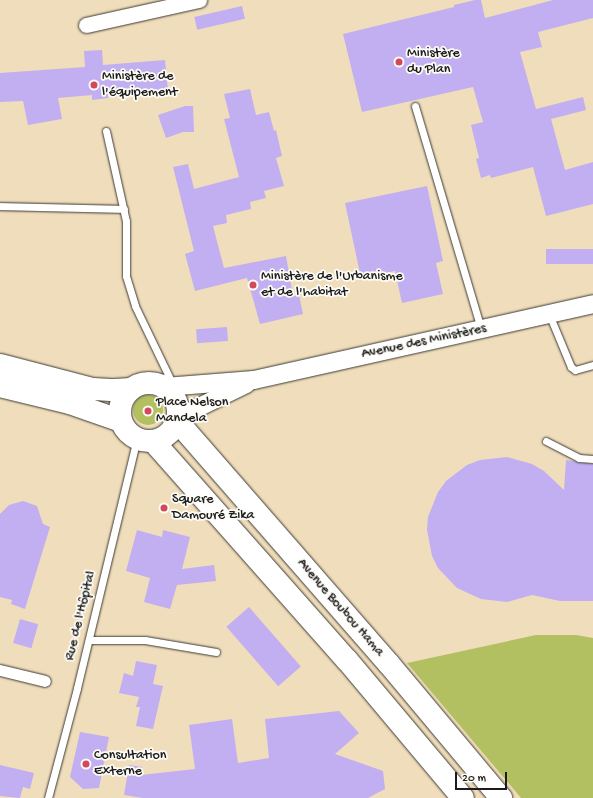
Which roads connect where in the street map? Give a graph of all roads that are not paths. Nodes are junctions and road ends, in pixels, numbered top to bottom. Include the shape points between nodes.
1 (199, 0) edge
2 (86, 25) dead end
3 (415, 106) dead end
4 (106, 131) dead end
5 (0, 206) edge
6 (124, 209) junction
7 (593, 304) edge
8 (549, 314) junction
9 (481, 330) junction
10 (0, 365) edge
11 (593, 365) edge
12 (254, 380) junction
13 (0, 386) edge
14 (169, 386) junction
15 (131, 389) junction
16 (178, 419) junction
17 (121, 421) junction
18 (145, 440) junction
19 (546, 441) dead end
20 (593, 459) edge
21 (89, 640) junction
22 (216, 652) dead end
23 (0, 670) edge
24 (45, 681) dead end
25 (48, 798) edge
26 (463, 798) edge
27 (501, 798) edge

1 - 2 street
3 - 9 lane
4 - 6 lane
5 - 6 lane
6 - 14 lane via 126,276 135,306
7 - 8 street, Avenue des Ministères
8 - 9 street, Avenue des Ministères
8 - 11 lane via 571,367 575,370
9 - 12 street, Avenue des Ministères
10 - 15 main road via 93,389
12 - 14 street, Avenue des Ministères
12 - 16 street, Avenue des Ministères
13 - 17 main road via 70,403
14 - 15 main road via 148,382
14 - 16 main road via 177,400
15 - 17 main road via 120,407
16 - 18 main road via 168,434
16 - 27 main road, Avenue Boubou Hama
17 - 18 main road via 125,428
18 - 21 lane, Rue de l'Hôpital
18 - 26 main road, Avenue Boubou Hama via 347,660
19 - 20 lane via 579,458
21 - 22 lane via 145,640
21 - 25 lane, Rue de l'Hôpital
23 - 24 street

